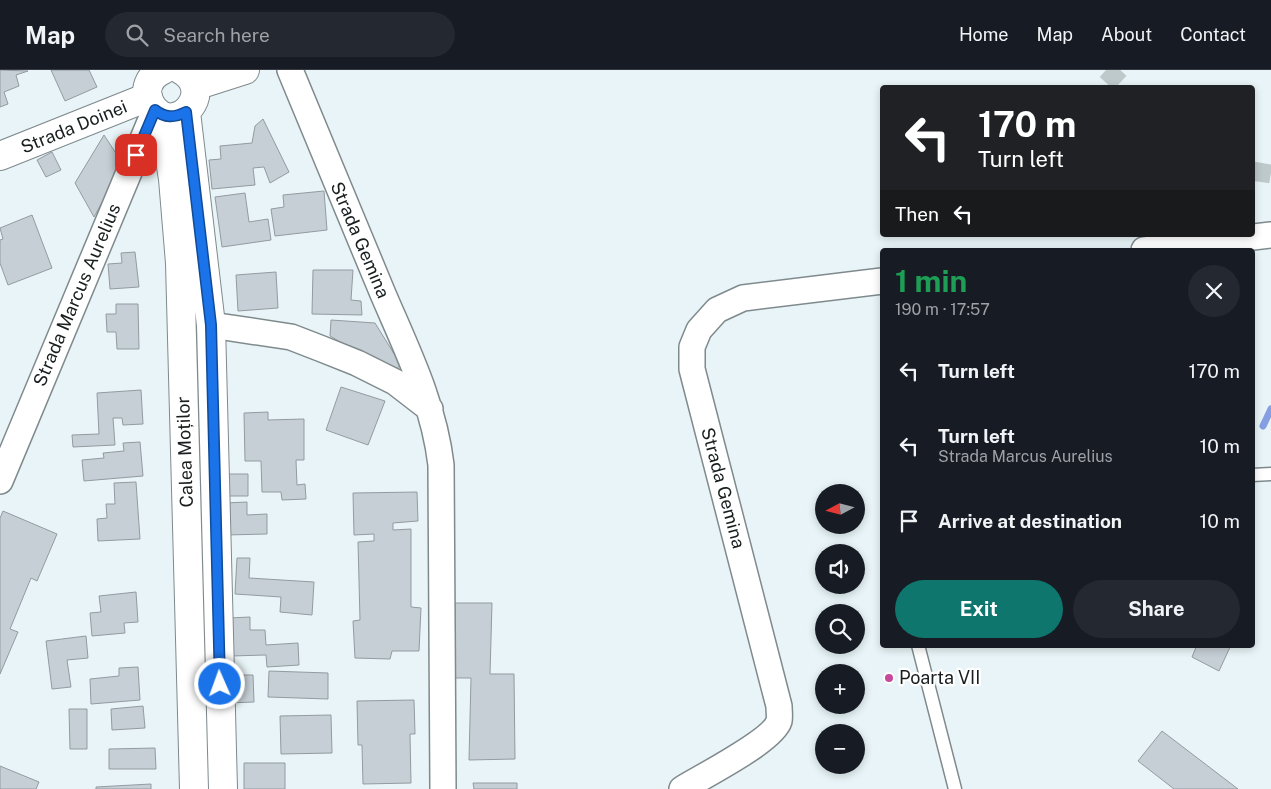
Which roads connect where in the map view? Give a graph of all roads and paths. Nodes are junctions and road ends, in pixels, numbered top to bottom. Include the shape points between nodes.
1 (245, 70) edge
2 (290, 70) edge
3 (188, 78) edge
4 (160, 93) edge
5 (0, 156) edge
6 (1271, 235) edge
7 (1254, 237) edge
8 (1255, 237) edge
9 (1161, 248) edge
10 (880, 281) edge
11 (211, 325) junction
12 (430, 409) junction
13 (1271, 474) edge
14 (1255, 475) edge
15 (0, 481) edge
16 (919, 648) edge
17 (194, 789) edge
18 (223, 789) edge
19 (443, 789) edge
20 (682, 789) edge
21 (955, 789) edge

1 - 3 main road
2 - 12 street, Strada Gemina
3 - 4 main road via 194,100
4 - 5 main road, Strada Doinei
4 - 11 main road, Calea Moților
4 - 15 street, Strada Marcus Aurelius
4 - 17 main road, Calea Moților via 173,179 180,263
6 - 8 street
7 - 9 street
10 - 20 street, Strada Gemina via 743,298 717,310 699,330 692,347 692,369 779,706 779,722 759,743
11 - 12 street via 291,337 357,363 394,382
11 - 18 main road, Calea Moților
12 - 19 street, Strada Gemina via 441,465
13 - 14 lane
16 - 21 lane

